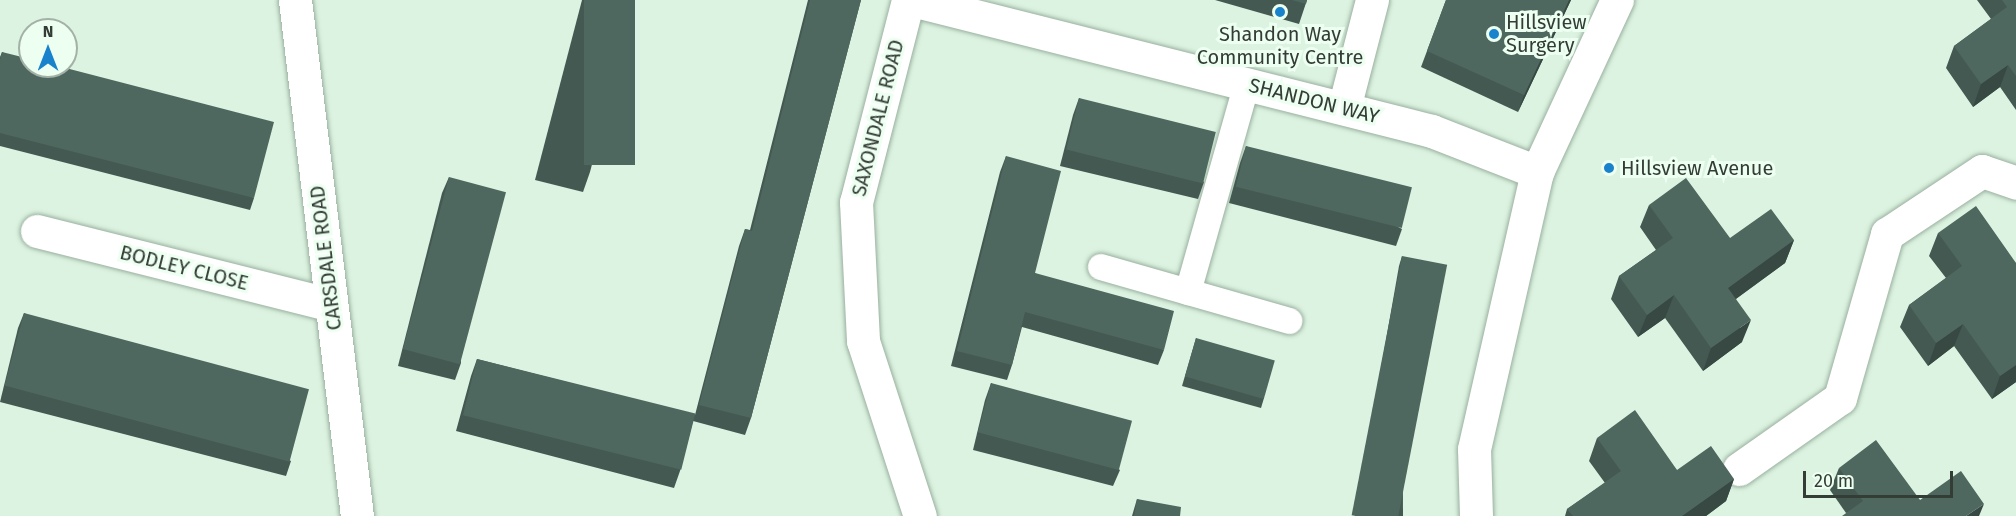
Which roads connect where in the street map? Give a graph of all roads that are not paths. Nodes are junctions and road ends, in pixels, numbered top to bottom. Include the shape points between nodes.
1 (295, 0) edge
2 (910, 0) edge
3 (1372, 0) edge
4 (1617, 0) edge
5 (1248, 84) junction
6 (1344, 108) junction
7 (1537, 172) junction
8 (2016, 183) edge
9 (37, 231) dead end
10 (1101, 267) dead end
11 (1188, 292) junction
12 (332, 305) junction
13 (1289, 321) dead end
14 (1739, 469) dead end
15 (357, 516) edge
16 (920, 516) edge
17 (1476, 516) edge

1 - 12 street, CARSDALE ROAD
2 - 5 street, SHANDON WAY
2 - 16 street, SAXONDALE ROAD via 855,202 863,341
3 - 6 street
4 - 7 street
5 - 6 street, SHANDON WAY
5 - 11 lane
6 - 7 street, SHANDON WAY via 1432,131
7 - 17 street via 1474,449
8 - 14 street via 1982,171 1887,234 1840,398
9 - 12 street, BODLEY CLOSE
10 - 11 lane
11 - 13 lane
12 - 15 street, CARSDALE ROAD

